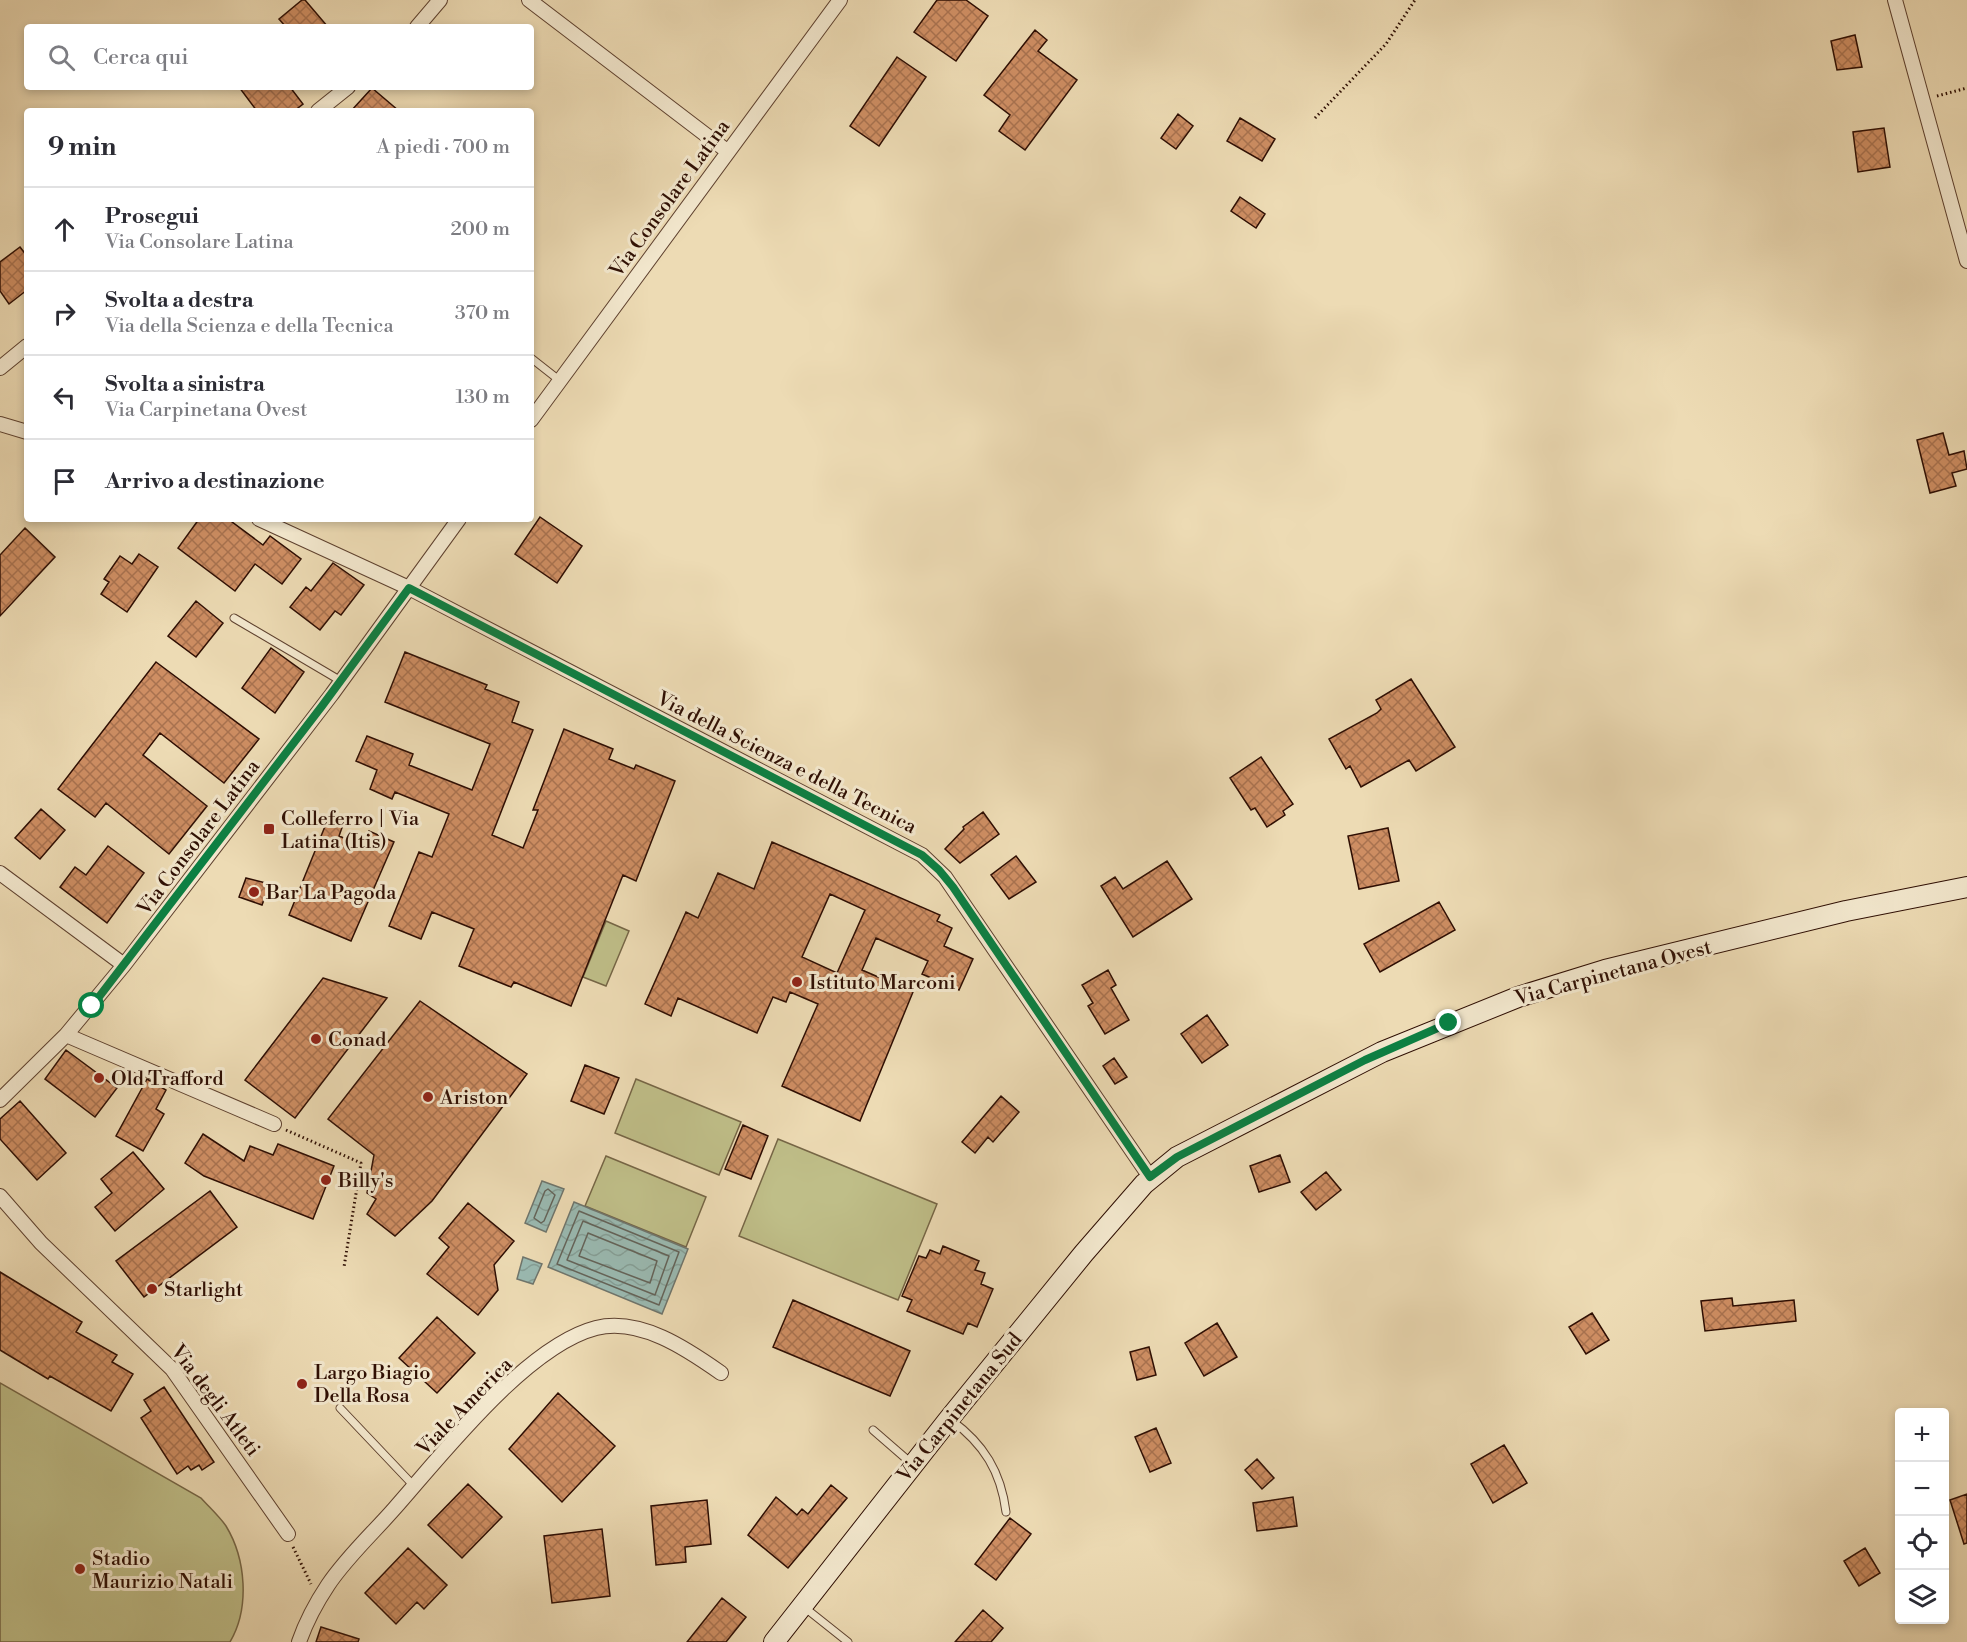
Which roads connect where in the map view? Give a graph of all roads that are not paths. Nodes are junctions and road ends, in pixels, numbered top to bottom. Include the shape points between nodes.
1 (440, 0) edge
2 (529, 0) edge
3 (840, 0) edge
4 (1895, 0) edge
5 (420, 24) edge
6 (344, 90) edge
7 (322, 108) edge
8 (727, 151) junction
9 (1967, 261) edge
10 (24, 348) edge
11 (534, 360) edge
12 (0, 368) edge
13 (559, 380) junction
14 (534, 416) edge
15 (0, 424) edge
16 (24, 431) edge
17 (266, 522) edge
18 (457, 522) edge
19 (409, 588) junction
20 (234, 618) dead end
21 (342, 681) junction
22 (0, 873) edge
23 (1967, 887) edge
24 (124, 965) junction
25 (66, 1035) junction
26 (1, 1098) edge
27 (274, 1124) road end
28 (1150, 1177) junction
29 (0, 1196) edge
30 (721, 1373) dead end
31 (340, 1408) dead end
32 (949, 1419) junction
33 (873, 1430) dead end
34 (913, 1465) junction
35 (414, 1486) junction
36 (1006, 1512) dead end
37 (288, 1534) road end
38 (802, 1605) junction
39 (299, 1642) edge
40 (774, 1642) edge
41 (848, 1642) edge

1 - 5 street
2 - 8 street
3 - 8 street, Via Consolare Latina
4 - 9 street
6 - 7 street
8 - 13 street, Via Consolare Latina
10 - 12 street
11 - 13 lane
13 - 14 street, Via Consolare Latina
15 - 16 street
17 - 19 street
18 - 19 street, Via Consolare Latina
19 - 21 street, Via Consolare Latina
19 - 28 street, Via della Scienza e della Tecnica via 910,847 939,870
20 - 21 lane
21 - 24 street, Via Consolare Latina
22 - 24 street
23 - 28 main road, Via Carpinetana Ovest via 1857,909 1617,967 1518,997 1365,1060 1177,1157
24 - 25 street, Via Consolare Latina
25 - 26 street, Via Consolare Latina
25 - 27 street
28 - 32 main road, Via Carpinetana Sud
29 - 37 street, Via degli Atleti via 41,1243 172,1369
30 - 35 street, Viale America via 676,1345 638,1329 606,1327 580,1334 547,1352 512,1382
31 - 35 lane
32 - 34 main road, Via Carpinetana Sud
32 - 36 lane via 986,1452 998,1477
33 - 34 lane
34 - 38 main road, Via Carpinetana Sud
35 - 39 street, Viale America via 333,1578
38 - 40 main road, Via Carpinetana Sud
38 - 41 lane

